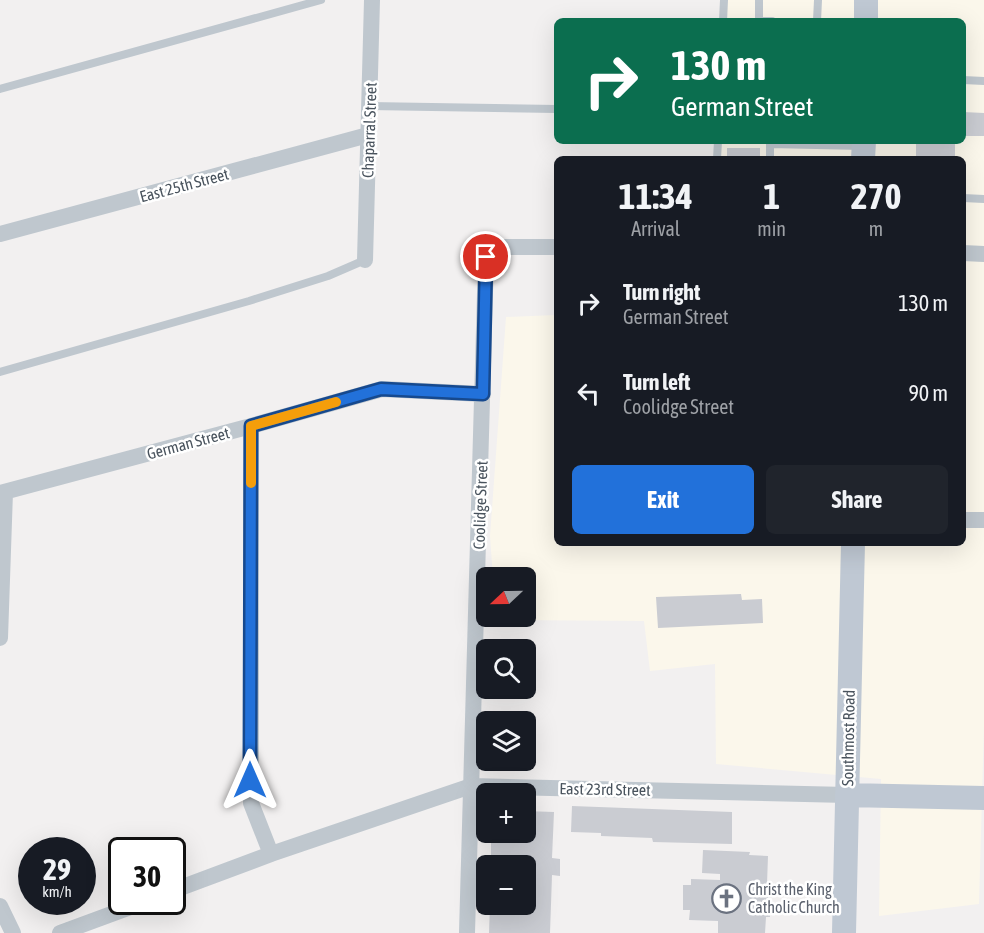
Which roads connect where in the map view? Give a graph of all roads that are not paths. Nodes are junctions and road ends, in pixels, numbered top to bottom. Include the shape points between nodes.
1 (321, 0) edge
2 (372, 0) edge
3 (724, 0) edge
4 (759, 0) edge
5 (818, 0) edge
6 (866, 0) edge
7 (723, 18) edge
8 (759, 18) edge
9 (818, 18) edge
10 (866, 18) edge
11 (966, 80) edge
12 (984, 81) edge
13 (0, 89) edge
14 (369, 106) junction
15 (554, 109) edge
16 (368, 135) junction
17 (770, 144) edge
18 (863, 149) edge
19 (966, 198) edge
20 (984, 199) edge
21 (0, 234) edge
22 (554, 247) edge
23 (966, 254) edge
24 (984, 254) edge
25 (365, 260) joint
26 (0, 372) edge
27 (483, 394) junction
28 (251, 426) junction
29 (2, 493) edge
30 (966, 520) edge
31 (984, 520) edge
32 (853, 546) edge
33 (0, 638) edge
34 (471, 786) junction
35 (847, 795) junction
36 (984, 798) edge
37 (271, 854) junction
38 (186, 886) edge
39 (0, 906) edge
40 (109, 915) edge
41 (13, 933) edge
42 (60, 933) edge
43 (467, 933) edge
44 (844, 933) edge

1 - 13 lane
2 - 14 street, Chaparral Street
3 - 7 lane
4 - 8 lane
5 - 9 lane
6 - 10 main road
11 - 12 lane
14 - 15 lane
14 - 16 street, Chaparral Street
16 - 21 street, East 25th Street
16 - 25 street, Chaparral Street
17 - 18 lane
19 - 20 lane
22 - 27 street, Coolidge Street via 501,247 486,257
23 - 24 street
25 - 26 lane via 249,301
27 - 28 street, German Street via 381,389
27 - 34 street, Coolidge Street
28 - 29 street, German Street
28 - 37 street via 250,803
29 - 33 street
30 - 31 street
32 - 35 main road, Southmost Road
34 - 35 street, East 23rd Street
34 - 37 street, East 23rd Street
34 - 43 street, Coolidge Street
35 - 36 main road, East 23rd Street
35 - 44 main road, Southmost Road
37 - 38 street, East 23rd Street
39 - 41 street
40 - 42 street

